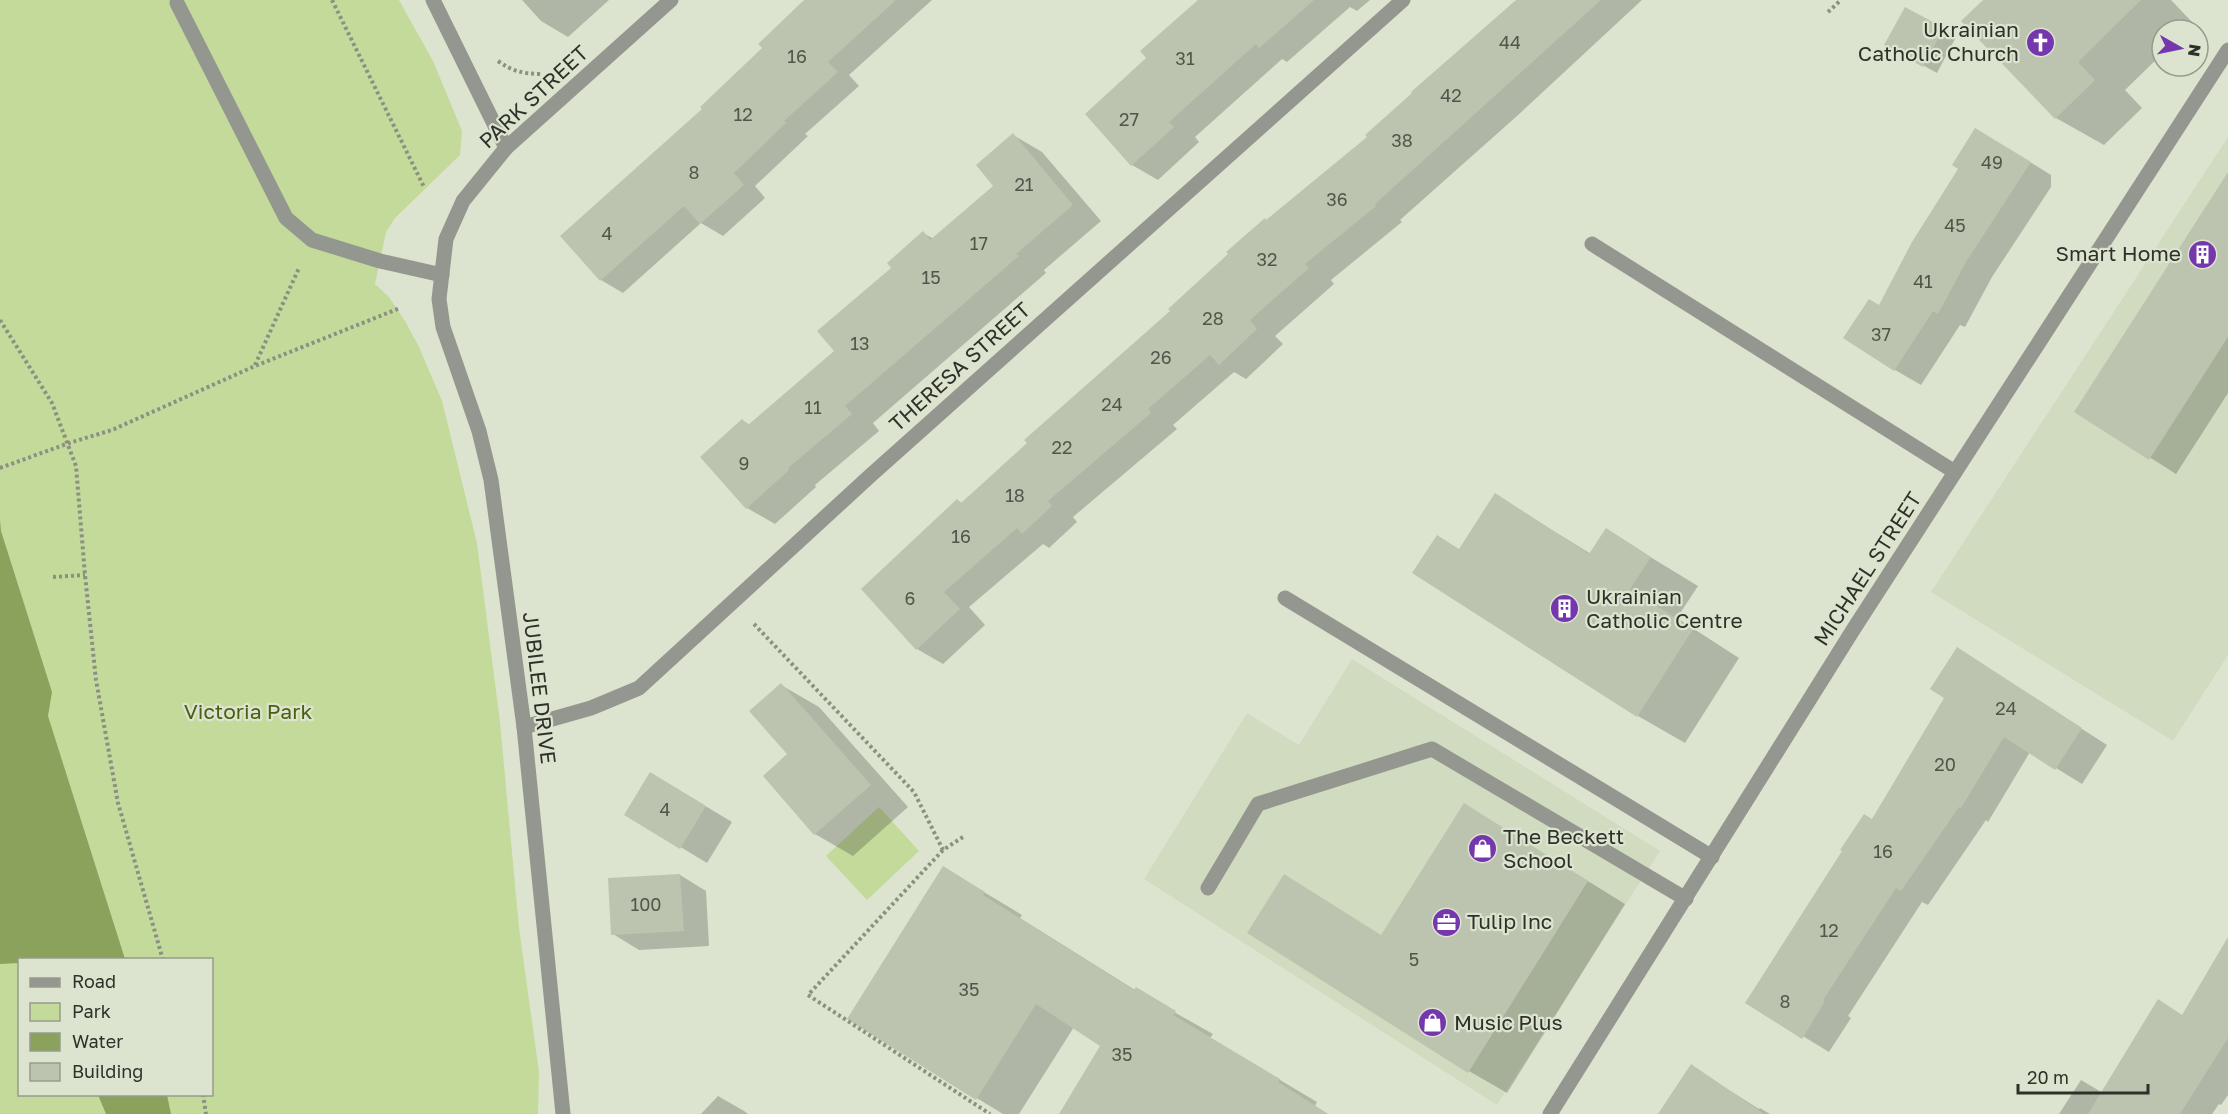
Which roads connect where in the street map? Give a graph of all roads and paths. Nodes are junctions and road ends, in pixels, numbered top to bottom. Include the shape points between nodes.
1 (332, 0) edge
2 (433, 0) edge
3 (671, 0) edge
4 (1403, 0) edge
5 (1840, 0) edge
6 (177, 3) dead end
7 (1828, 12) dead end
8 (2228, 50) edge
9 (498, 60) dead end
10 (542, 74) dead end
11 (506, 148) junction
12 (424, 187) dead end
13 (312, 240) junction
14 (1592, 244) dead end
15 (442, 275) junction
16 (400, 308) dead end
17 (0, 320) edge
18 (255, 366) junction
19 (69, 443) junction
20 (0, 468) edge
21 (1955, 472) junction
22 (85, 575) junction
23 (53, 576) dead end
24 (1285, 598) dead end
25 (734, 601) junction
26 (524, 727) junction
27 (963, 837) dead end
28 (943, 850) junction
29 (1712, 857) junction
30 (1208, 888) dead end
31 (1686, 899) junction
32 (162, 958) edge
33 (203, 1096) edge
34 (207, 1114) edge
35 (563, 1114) edge
36 (990, 1114) edge
37 (1550, 1114) edge

1 - 12 path
2 - 11 street
3 - 11 street, PARK STREET
4 - 25 street, THERESA STREET
5 - 7 path
6 - 13 street via 286,218
8 - 21 street, MICHAEL STREET
9 - 10 path via 512,71
11 - 15 street, PARK STREET via 463,201 446,239
13 - 15 street
13 - 18 path
14 - 21 street
15 - 26 street, JUBILEE DRIVE via 439,299 443,327 479,431 491,480
16 - 18 path
17 - 19 path via 52,403
18 - 19 path via 112,430
19 - 20 path
19 - 22 path via 76,466
21 - 29 street, MICHAEL STREET
22 - 23 path
22 - 32 path via 96,680 118,803
24 - 29 street
25 - 26 street, THERESA STREET via 639,688 591,708
25 - 28 path via 914,792
26 - 35 street, JUBILEE DRIVE
27 - 28 path
28 - 36 path via 808,995
29 - 31 street, MICHAEL STREET
30 - 31 street via 1258,804 1432,749
31 - 37 street, MICHAEL STREET
33 - 34 path

